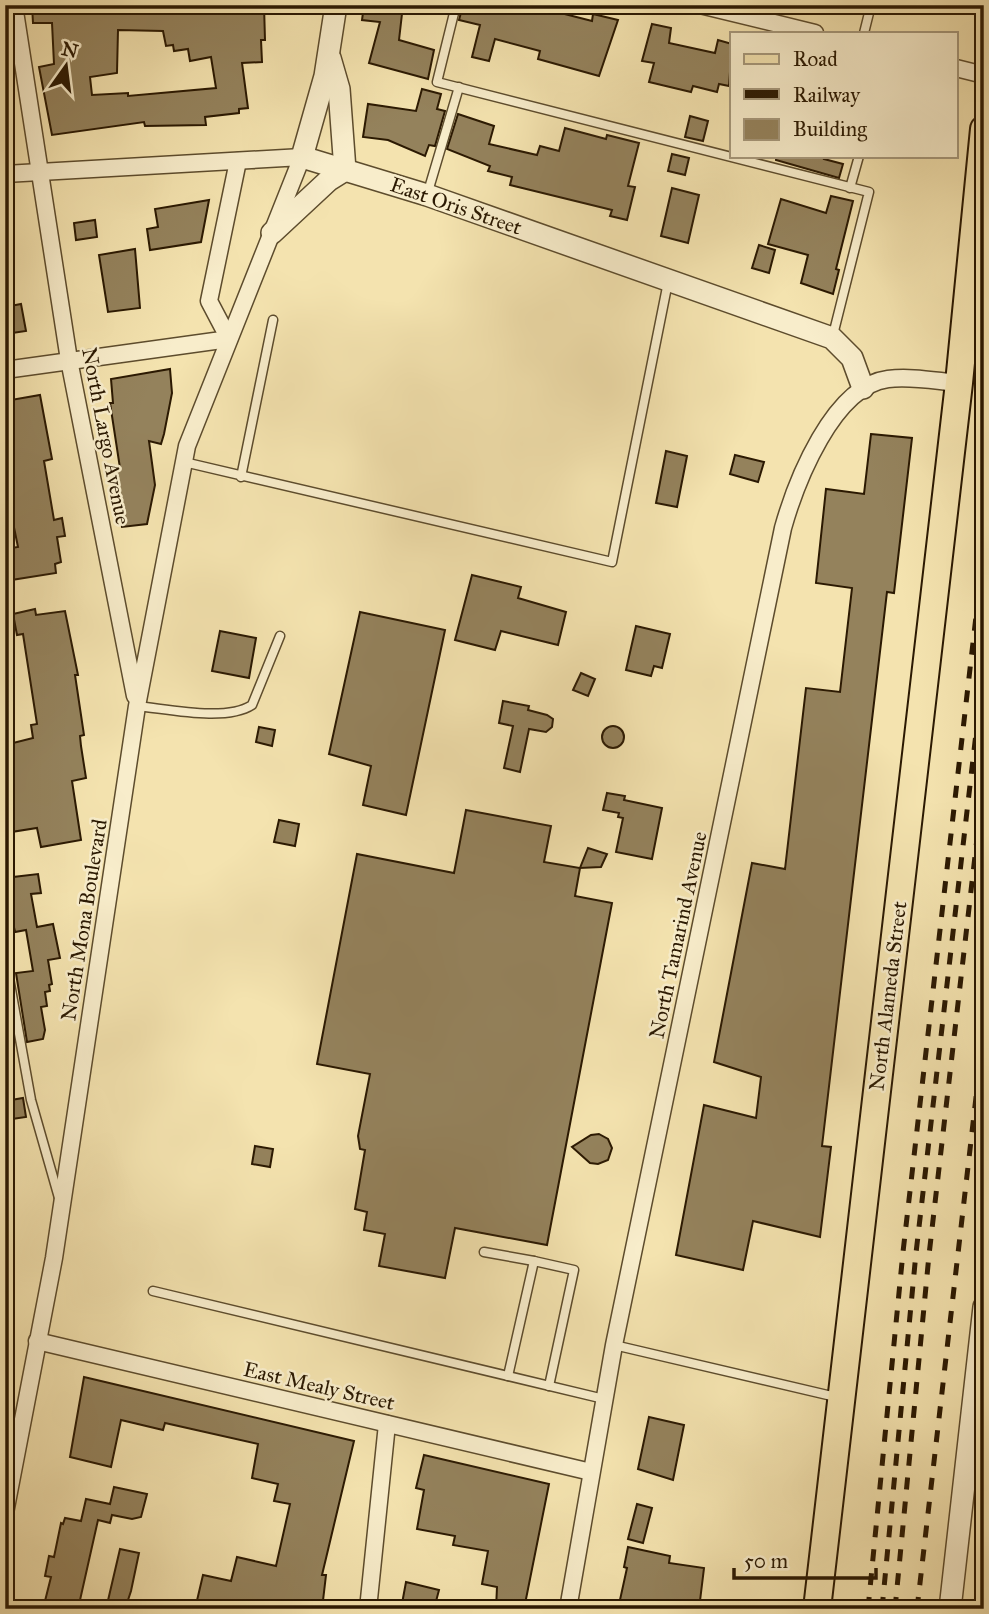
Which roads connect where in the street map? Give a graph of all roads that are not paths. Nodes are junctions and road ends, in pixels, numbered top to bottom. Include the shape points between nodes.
1 (15, 5) edge
2 (336, 5) edge
3 (456, 5) edge
4 (700, 5) edge
5 (871, 5) edge
6 (811, 32) edge
7 (864, 32) edge
8 (329, 56) junction
9 (958, 68) edge
10 (984, 75) edge
11 (459, 87) junction
12 (984, 129) edge
13 (302, 157) junction
14 (730, 157) edge
15 (734, 158) edge
16 (858, 158) edge
17 (238, 161) junction
18 (345, 170) junction
19 (41, 172) junction
20 (5, 174) edge
21 (850, 188) junction
22 (427, 195) junction
23 (272, 233) junction
24 (669, 281) junction
25 (274, 320) dead end
26 (832, 338) junction
27 (229, 339) junction
28 (69, 360) junction
29 (5, 370) edge
30 (959, 383) junction
31 (863, 388) junction
32 (184, 462) junction
33 (241, 477) junction
34 (280, 636) dead end
35 (137, 706) junction
36 (5, 956) edge
37 (62, 1208) junction
38 (484, 1252) dead end
39 (534, 1261) junction
40 (153, 1291) dead end
41 (984, 1307) edge
42 (37, 1340) junction
43 (614, 1345) junction
44 (508, 1376) junction
45 (549, 1386) junction
46 (841, 1398) junction
47 (604, 1399) junction
48 (387, 1424) junction
49 (591, 1472) junction
50 (5, 1513) edge
51 (368, 1609) edge
52 (568, 1609) edge
53 (817, 1609) edge
54 (950, 1609) edge

1 - 19 street, North Largo Avenue
2 - 8 street
3 - 11 lane via 437,82
4 - 6 street
5 - 7 lane
8 - 13 street
8 - 18 street via 339,89
9 - 10 street
11 - 14 lane
11 - 22 lane
12 - 30 main road, North Alameda Street
13 - 17 street, East Oris Street
13 - 18 street, East Oris Street
13 - 23 street, North Mona Boulevard
15 - 21 lane
16 - 21 lane
17 - 19 street, East Oris Street
17 - 27 street via 209,301
18 - 22 street, East Oris Street
18 - 23 street
19 - 20 street, East Oris Street
19 - 28 street, North Largo Avenue
21 - 26 lane via 869,192
22 - 24 street, East Oris Street
23 - 27 street, North Mona Boulevard
24 - 26 street, East Oris Street
24 - 33 lane via 612,562
25 - 33 lane
26 - 31 street via 852,358
27 - 28 street
27 - 32 street, North Mona Boulevard
28 - 29 street
28 - 35 street, North Largo Avenue
30 - 31 street via 887,379
30 - 46 main road, North Alameda Street
31 - 43 street, North Tamarind Avenue via 814,447 795,485 783,528
32 - 33 lane
32 - 35 street, North Mona Boulevard
34 - 35 lane via 252,705 244,710 205,713
35 - 37 street, North Mona Boulevard
36 - 37 lane via 31,1100
37 - 42 street, North Mona Boulevard
38 - 39 lane
39 - 44 lane
39 - 45 lane via 574,1270
40 - 44 lane
41 - 54 street
42 - 48 street, East Mealy Street
42 - 50 street, North Mona Boulevard
43 - 46 lane
43 - 47 street, North Tamarind Avenue
44 - 45 lane
45 - 47 lane
46 - 53 main road, North Alameda Street
47 - 49 street, North Tamarind Avenue
48 - 49 street, East Mealy Street
48 - 51 street
49 - 52 street, North Tamarind Avenue

